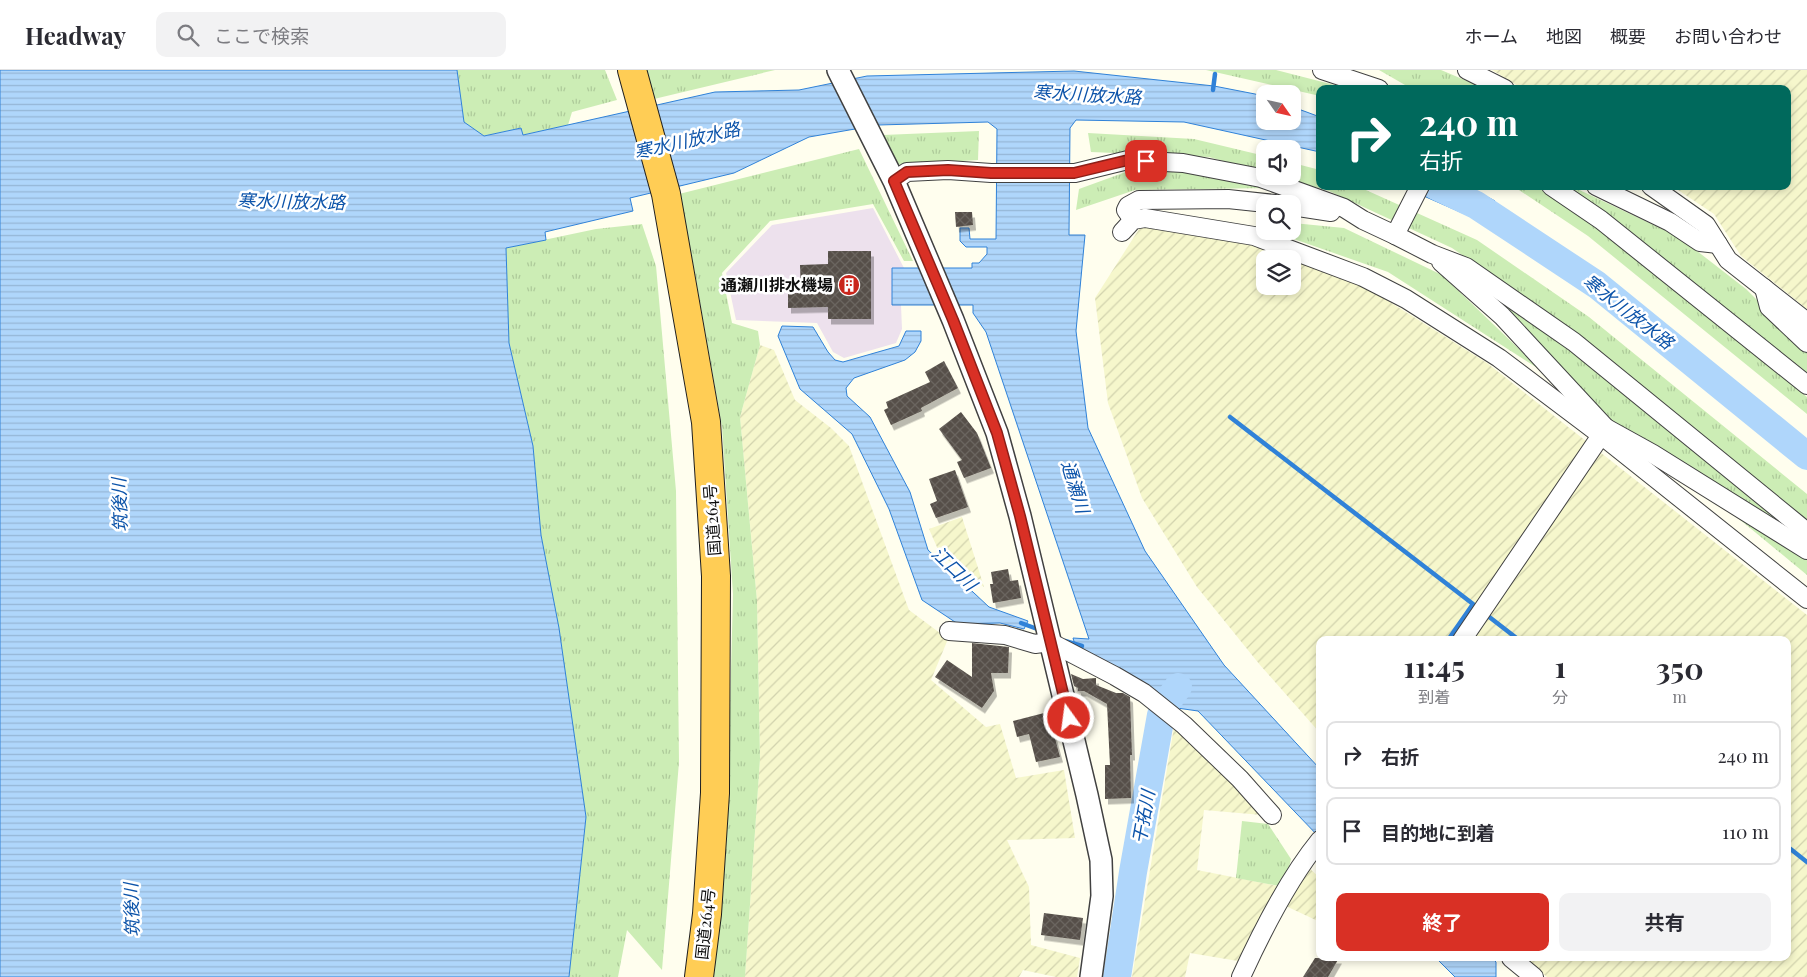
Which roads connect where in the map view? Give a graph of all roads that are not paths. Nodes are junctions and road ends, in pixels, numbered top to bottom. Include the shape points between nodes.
1 (632, 70) edge
2 (838, 70) edge
3 (1322, 70) edge
4 (1361, 70) edge
5 (1467, 70) edge
6 (1367, 85) edge
7 (1387, 85) edge
8 (1497, 85) edge
9 (891, 174) junction
10 (1418, 190) edge
11 (1557, 190) edge
12 (1604, 190) edge
13 (1657, 190) edge
14 (1256, 202) edge
15 (1301, 207) edge
16 (1363, 220) junction
17 (1397, 232) junction
18 (1256, 237) edge
19 (1265, 240) edge
20 (1718, 244) junction
21 (1432, 254) junction
22 (1764, 288) junction
23 (1807, 322) edge
24 (1807, 343) edge
25 (1807, 385) edge
26 (1604, 432) junction
27 (1807, 532) edge
28 (1807, 550) edge
29 (1807, 599) edge
30 (950, 630) dead end
31 (1048, 634) junction
32 (1465, 636) edge
33 (1272, 815) dead end
34 (1316, 846) edge
35 (1515, 961) edge
36 (699, 977) edge
37 (1091, 977) edge
38 (1241, 977) edge
39 (1534, 977) edge

1 - 36 highway, 国道264号 via 666,194 706,422 716,576 715,793 707,914
2 - 9 street
3 - 6 street
4 - 7 street
5 - 8 street
9 - 16 street via 948,170 1074,173 1128,160 1183,163 1261,178 1344,208
9 - 31 street via 997,433
10 - 17 street
11 - 25 street via 1601,220
12 - 20 street via 1670,222 1700,242
13 - 20 street via 1706,225
14 - 18 street via 1228,199 1139,200 1126,210 1127,226 1145,218
15 - 16 street
16 - 17 street
17 - 21 street
19 - 26 street via 1363,277 1406,299
20 - 22 street via 1728,260
21 - 26 street via 1502,316
21 - 27 street via 1466,267 1574,342
22 - 23 street
22 - 24 street via 1769,307
26 - 28 street via 1653,454
26 - 29 street
26 - 32 street
30 - 31 street via 1005,634 1035,644
31 - 33 street via 1151,699 1184,725
31 - 37 street via 1101,860 1102,896
34 - 38 street via 1275,910
35 - 39 street

